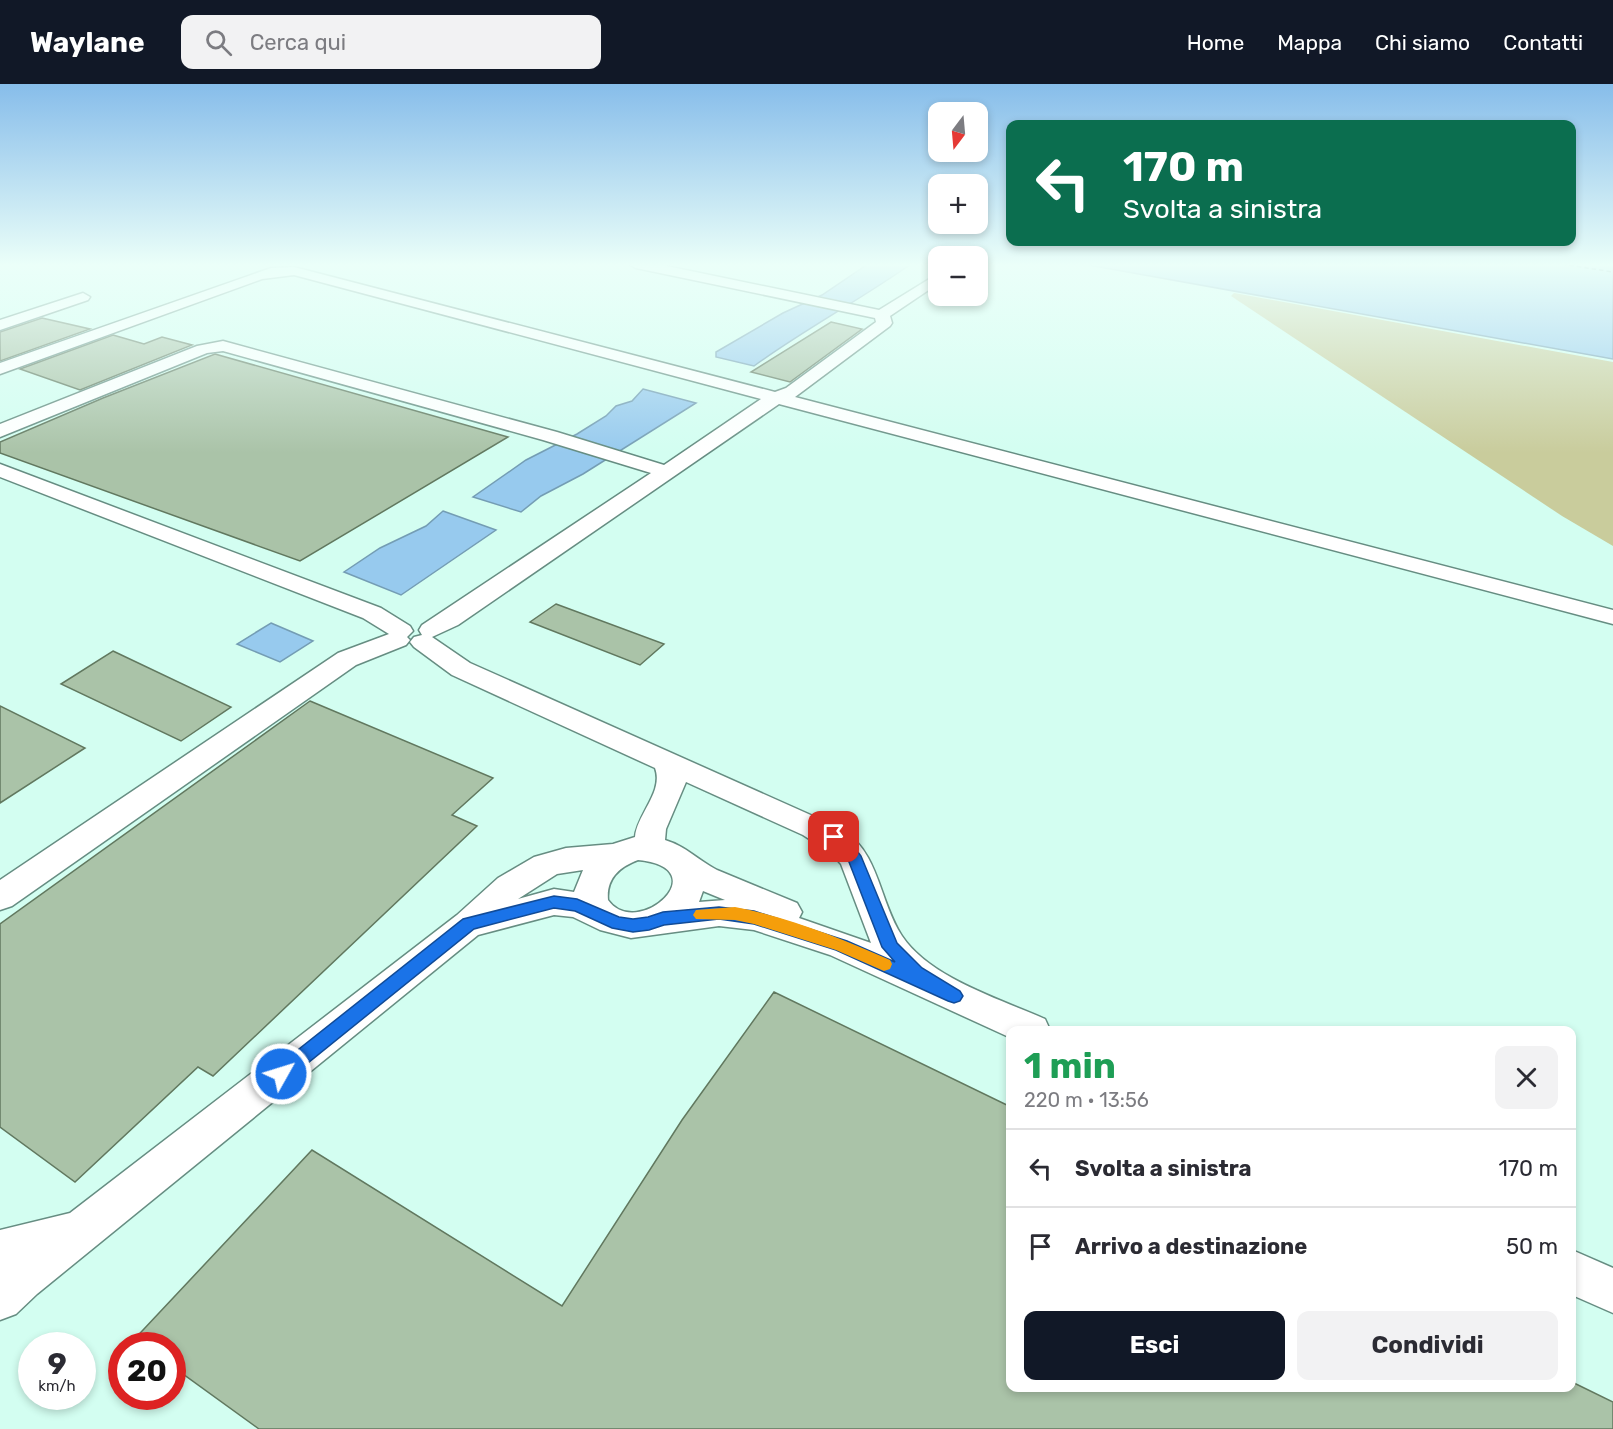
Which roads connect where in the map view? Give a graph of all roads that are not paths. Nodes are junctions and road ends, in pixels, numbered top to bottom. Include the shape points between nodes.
1 (117, 327) edge
2 (522, 327) edge
3 (879, 327) edge
4 (0, 369) edge
5 (775, 398) junction
6 (0, 431) edge
7 (0, 470) edge
8 (667, 472) junction
9 (1613, 617) edge
10 (413, 636) junction
11 (665, 761) junction
12 (650, 848) junction
13 (614, 856) junction
14 (682, 861) junction
15 (0, 897) edge
16 (605, 917) junction
17 (663, 919) junction
18 (469, 924) junction
19 (841, 945) junction
20 (954, 996) junction
21 (1023, 1026) edge
22 (94, 1223) junction
23 (0, 1252) edge
24 (1576, 1274) edge
25 (1613, 1291) edge
26 (0, 1298) edge

1 - 4 street
2 - 5 street
3 - 5 street via 792,392
5 - 8 street
5 - 9 street
6 - 8 street via 202,349 223,346
7 - 10 street via 372,613
8 - 10 street
10 - 11 street via 461,669
10 - 15 street via 347,659
11 - 12 street via 671,766 673,781 651,829
11 - 20 street via 834,837 855,860 890,947 920,976
12 - 13 street
12 - 14 street
13 - 16 street via 594,874 590,886 595,908
13 - 18 street via 560,861 537,869 514,882
14 - 17 street via 688,870 690,891 680,906
14 - 19 street via 694,873 776,907
16 - 17 street via 633,926
16 - 18 street via 577,905 554,902
17 - 19 street via 735,914
18 - 22 street
19 - 20 street
20 - 21 street
22 - 23 street via 64,1236
22 - 26 street
24 - 25 street

